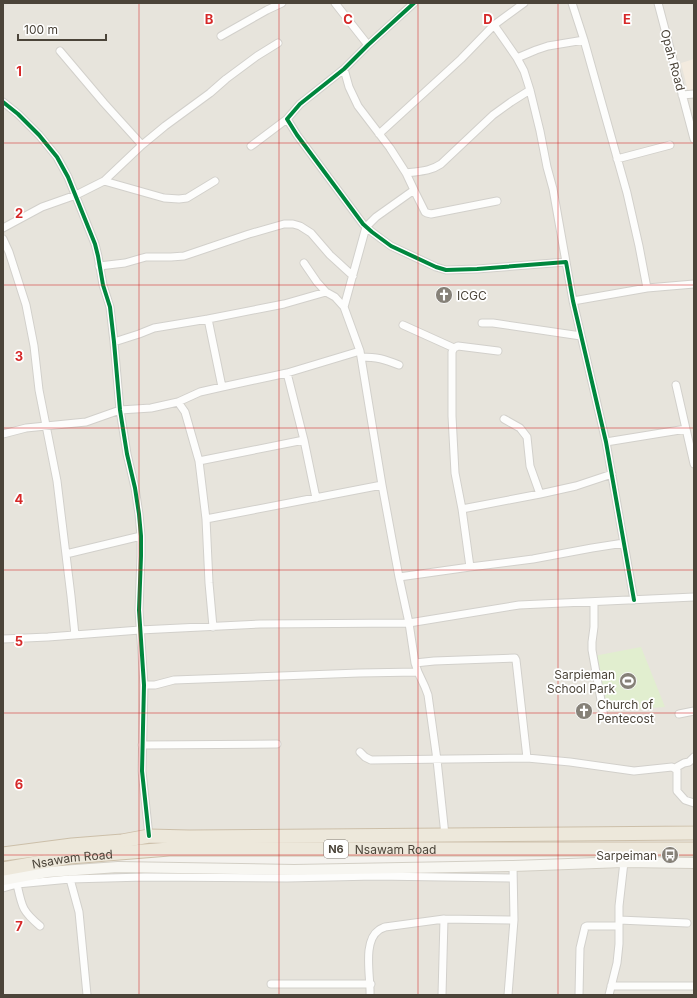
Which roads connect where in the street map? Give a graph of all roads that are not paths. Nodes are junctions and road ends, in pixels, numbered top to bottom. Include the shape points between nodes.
1 (282, 3) edge
2 (335, 3) edge
3 (414, 3) edge
4 (524, 3) edge
5 (572, 3) edge
6 (658, 3) edge
7 (494, 25) junction
8 (221, 36) dead end
9 (584, 40) junction
10 (278, 44) dead end
11 (368, 45) junction
12 (60, 51) dead end
13 (517, 58) junction
14 (344, 69) junction
15 (530, 90) junction
16 (694, 94) edge
17 (682, 95) junction
18 (3, 102) edge
19 (287, 119) junction
20 (379, 134) junction
21 (694, 139) edge
22 (142, 145) junction
23 (670, 145) dead end
24 (251, 146) dead end
25 (618, 159) junction
26 (406, 173) junction
27 (104, 181) junction
28 (215, 181) dead end
29 (414, 190) junction
30 (76, 195) junction
31 (497, 201) dead end
32 (366, 227) junction
33 (3, 228) edge
34 (3, 240) edge
35 (566, 262) junction
36 (304, 263) dead end
37 (100, 266) junction
38 (353, 276) junction
39 (694, 284) edge
40 (647, 288) junction
41 (326, 292) junction
42 (573, 301) junction
43 (344, 307) junction
44 (208, 319) junction
45 (482, 323) dead end
46 (403, 325) dead end
47 (581, 336) junction
48 (114, 342) junction
49 (454, 348) junction
50 (498, 351) dead end
51 (360, 354) junction
52 (399, 366) dead end
53 (287, 373) junction
54 (676, 385) dead end
55 (222, 387) junction
56 (178, 402) junction
57 (120, 410) junction
58 (504, 419) dead end
59 (46, 427) junction
60 (686, 429) junction
61 (3, 434) edge
62 (304, 440) junction
63 (606, 442) junction
64 (199, 461) junction
65 (694, 464) edge
66 (612, 474) junction
67 (382, 485) junction
68 (540, 494) junction
69 (316, 498) junction
70 (462, 508) junction
71 (206, 520) junction
72 (141, 536) junction
73 (624, 543) junction
74 (66, 554) junction
75 (470, 567) junction
76 (399, 577) junction
77 (694, 597) edge
78 (634, 600) junction
79 (594, 602) junction
80 (409, 623) junction
81 (213, 627) junction
82 (140, 630) junction
83 (75, 635) junction
84 (3, 638) edge
85 (415, 663) junction
86 (418, 672) junction
87 (144, 685) junction
88 (694, 711) edge
89 (679, 714) dead end
90 (604, 717) dead end
91 (277, 744) dead end
92 (142, 745) junction
93 (360, 752) dead end
94 (694, 757) edge
95 (527, 758) junction
96 (437, 760) junction
97 (675, 768) junction
98 (694, 803) edge
99 (694, 833) edge
100 (445, 835) junction
101 (149, 836) junction
102 (694, 849) edge
103 (3, 854) edge
104 (624, 862) junction
105 (694, 863) edge
106 (513, 866) junction
107 (3, 869) edge
108 (513, 878) junction
109 (3, 880) edge
110 (70, 880) junction
111 (17, 884) junction
112 (3, 888) edge
113 (444, 919) junction
114 (514, 920) junction
115 (619, 923) junction
116 (687, 923) dead end
117 (40, 926) dead end
118 (271, 984) dead end
119 (371, 984) junction
120 (611, 986) junction
121 (694, 986) edge
122 (87, 995) edge
123 (370, 995) edge
124 (442, 995) edge
125 (508, 995) edge
126 (579, 995) edge
127 (609, 995) edge

1 - 8 street
2 - 11 street
3 - 11 street
4 - 7 street
5 - 9 street
6 - 17 street, Opah Road
7 - 13 street
7 - 20 street
9 - 13 street via 548,46
9 - 25 street
10 - 22 street via 257,56
11 - 14 street
12 - 22 street
13 - 15 street
14 - 19 street via 300,104
14 - 20 street via 358,106
15 - 26 street via 493,114 436,168
15 - 35 street via 553,189
16 - 17 street
17 - 21 street, Opah Road
18 - 30 street via 39,135 57,157
19 - 24 street
19 - 32 street
20 - 26 street
22 - 27 street
23 - 25 street
25 - 40 street
26 - 29 street
27 - 28 street via 164,198 179,199 187,198
27 - 30 street
29 - 31 street via 427,214
29 - 32 street
30 - 33 street via 42,207
30 - 37 street via 95,244
32 - 35 street via 391,246 446,270
32 - 38 street
34 - 59 street via 26,305
35 - 42 street
36 - 41 street
37 - 38 street via 146,257 184,256 249,234 293,224 310,233
37 - 48 street via 110,307
38 - 43 street
39 - 40 street
40 - 42 street
41 - 43 street
41 - 44 street via 284,304
42 - 47 street
43 - 51 street
44 - 48 street via 154,328
44 - 55 street
45 - 47 street
46 - 49 street
47 - 63 street
48 - 57 street
49 - 50 street via 458,346
49 - 70 street via 452,352 455,473
51 - 52 street via 384,359
51 - 53 street
51 - 67 street
53 - 55 street
53 - 62 street
54 - 60 street
55 - 56 street via 200,392
56 - 57 street via 151,408
56 - 64 street via 185,412
57 - 59 street via 86,422
57 - 72 street
58 - 68 street via 520,428 528,437 530,466
59 - 61 street via 26,428
59 - 74 street via 57,481
60 - 63 street
60 - 65 street
62 - 64 street
62 - 69 street
63 - 66 street
64 - 71 street
66 - 68 street
66 - 73 street
67 - 69 street
67 - 76 street
68 - 70 street
69 - 71 street
70 - 75 street
71 - 81 street
72 - 74 street
72 - 82 street via 138,610
73 - 75 street
73 - 78 street
74 - 83 street
75 - 76 street
76 - 80 street
77 - 78 street
78 - 79 street
79 - 80 street via 519,605
79 - 90 street via 592,650
80 - 81 street via 260,624
80 - 85 street
81 - 82 street
82 - 83 street
82 - 87 street
83 - 84 street
85 - 86 street
85 - 95 street via 515,658
86 - 87 street via 174,680
86 - 96 street via 428,695
87 - 92 street
88 - 89 street
91 - 92 street
92 - 101 street
93 - 96 street via 372,760
94 - 97 street
95 - 96 street
95 - 97 street via 634,771
96 - 100 street
97 - 98 street via 677,791 685,800
99 - 100 highway, Nsawam Road / N6
100 - 101 highway, Nsawam Road / N6
101 - 103 highway, Nsawam Road / N6
102 - 107 highway, Nsawam Road / N6 via 169,849 70,857
104 - 105 main road
104 - 106 main road
104 - 115 street
106 - 108 street
106 - 109 main road via 294,870 118,867 47,872
108 - 110 street via 145,877
108 - 114 street
110 - 111 street
110 - 122 street via 79,912
111 - 112 street
111 - 117 street via 21,906
113 - 114 street
113 - 119 street via 378,930 372,938 368,956
113 - 124 street
114 - 125 street
115 - 116 street
115 - 120 street via 617,963
115 - 126 street via 585,928 580,948
118 - 119 street
119 - 123 street
120 - 121 street
120 - 127 street

